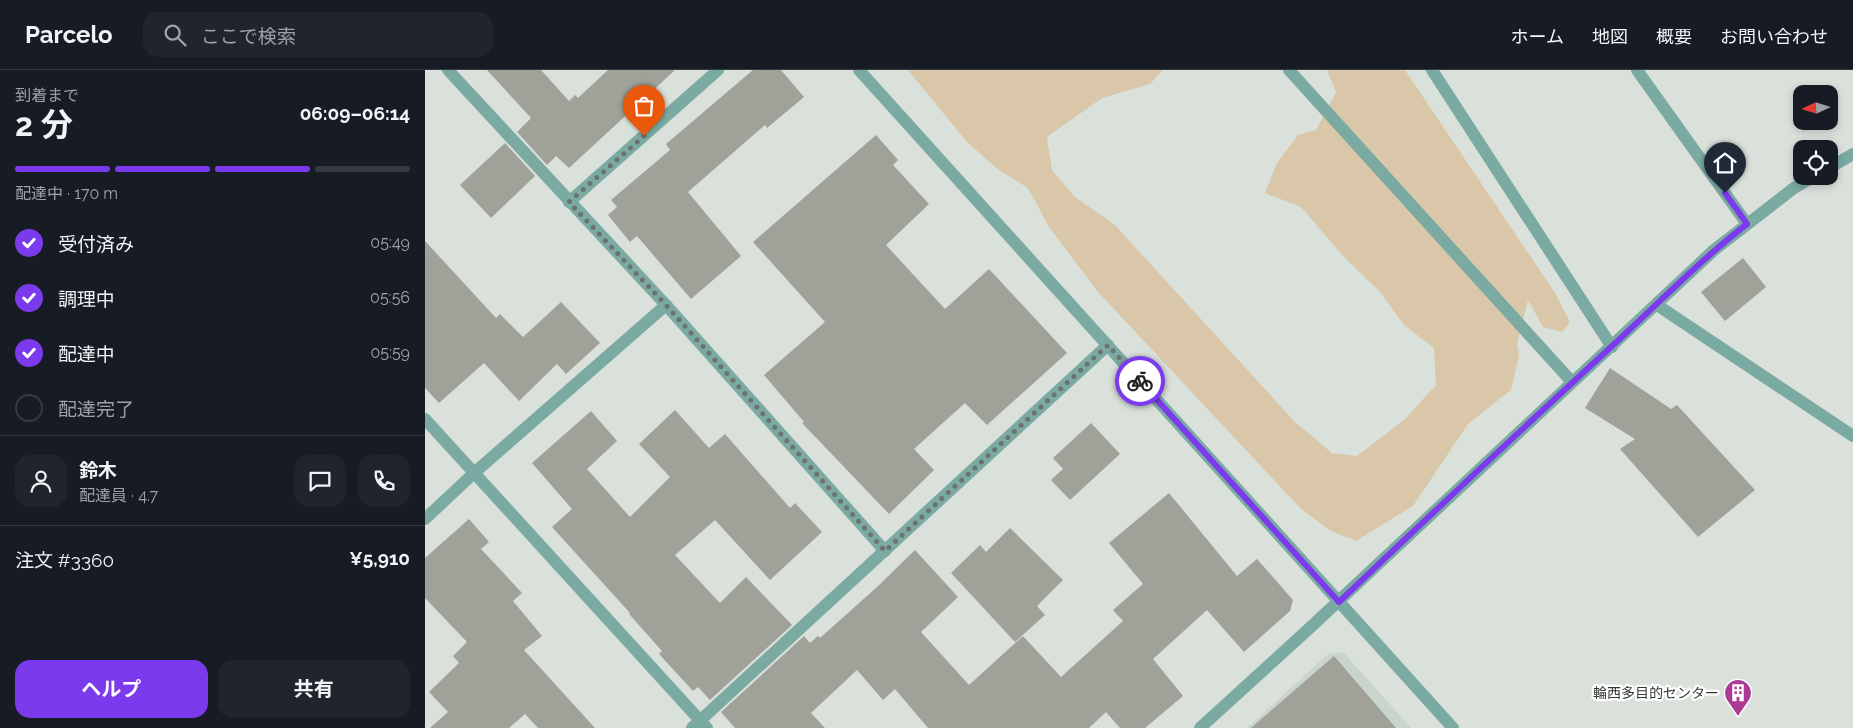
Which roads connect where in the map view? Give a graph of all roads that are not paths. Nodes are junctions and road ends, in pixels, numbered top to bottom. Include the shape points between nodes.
1 (448, 70) edge
2 (718, 70) edge
3 (859, 70) edge
4 (1289, 70) edge
5 (1432, 70) edge
6 (1637, 70) edge
7 (1853, 154) edge
8 (1838, 163) edge
9 (1799, 185) edge
10 (569, 202) junction
11 (1747, 224) junction
12 (666, 305) junction
13 (1657, 305) junction
14 (1108, 345) junction
15 (1612, 347) junction
16 (1572, 382) junction
17 (425, 419) edge
18 (1853, 436) edge
19 (474, 473) junction
20 (425, 519) edge
21 (885, 551) junction
22 (1339, 602) junction
23 (700, 726) edge
24 (1200, 728) edge
25 (1453, 728) edge

1 - 10 street
2 - 10 street
3 - 14 street
4 - 16 street
5 - 15 street
6 - 11 street
7 - 8 street
9 - 11 street
10 - 12 street
11 - 13 street via 1714,250
12 - 19 street
12 - 21 street
13 - 15 street
13 - 18 street
14 - 21 street
14 - 22 street
15 - 16 street
16 - 22 street
17 - 19 street
19 - 20 street
19 - 23 street
21 - 23 street
22 - 24 street
22 - 25 street

